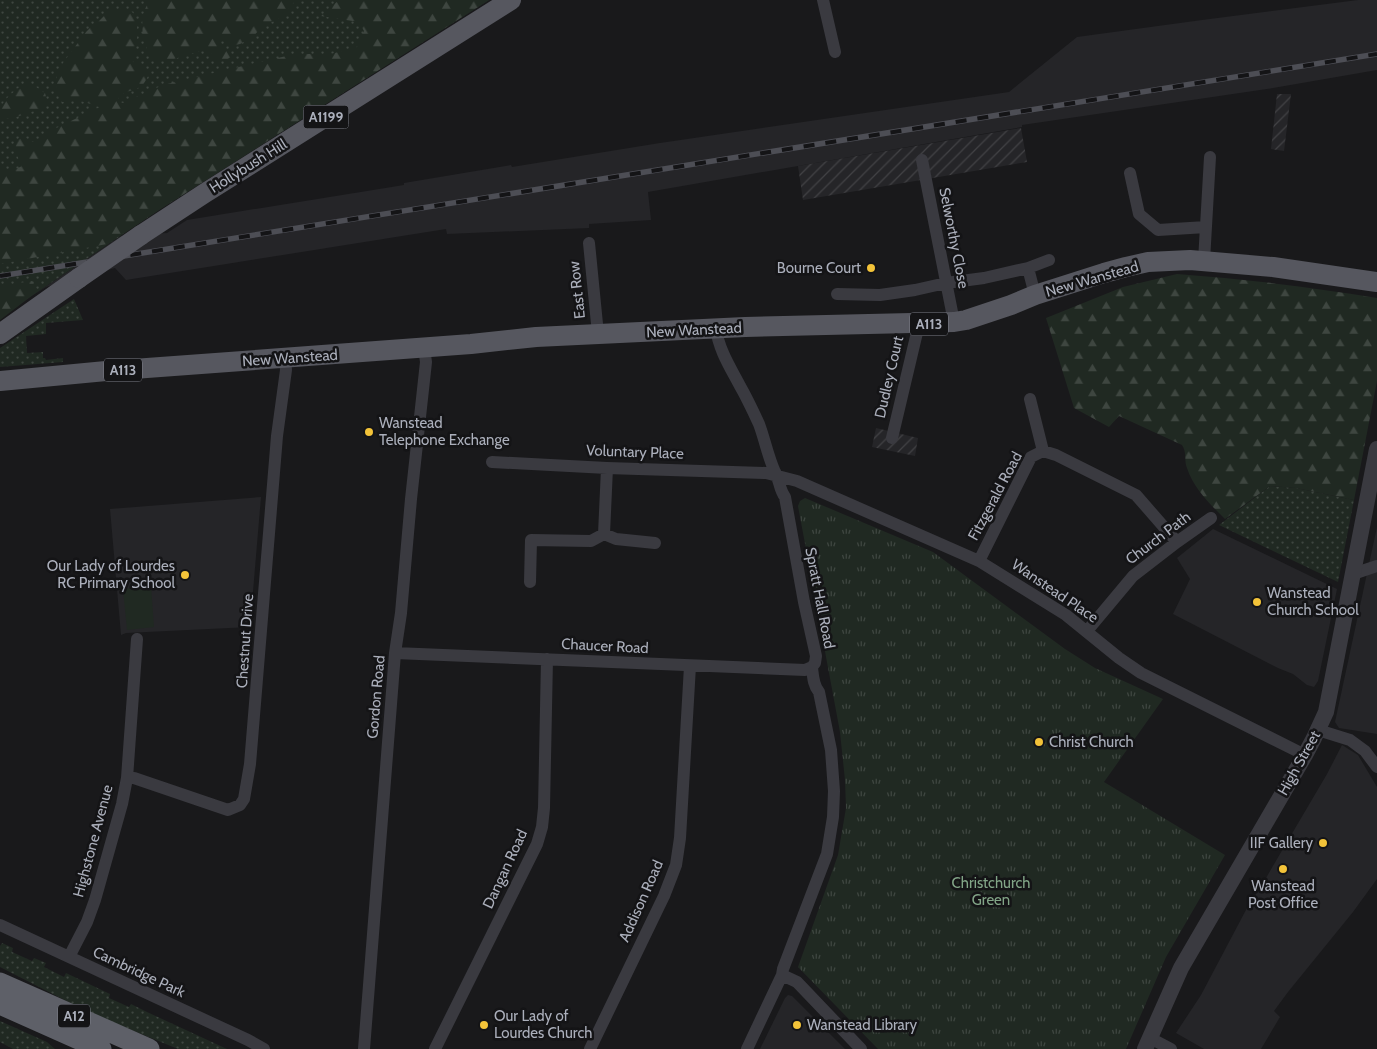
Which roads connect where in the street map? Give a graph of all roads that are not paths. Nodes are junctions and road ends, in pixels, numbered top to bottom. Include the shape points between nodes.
1 (511, 0) edge
2 (823, 0) edge
3 (835, 52) dead end
4 (1210, 157) dead end
5 (922, 160) dead end
6 (1130, 173) dead end
7 (1206, 227) junction
8 (589, 243) dead end
9 (1049, 260) dead end
10 (1204, 261) junction
11 (1028, 268) junction
12 (1377, 282) edge
13 (946, 283) junction
14 (837, 294) dead end
15 (1034, 295) junction
16 (954, 322) junction
17 (919, 324) junction
18 (5, 329) edge
19 (716, 329) junction
20 (598, 334) junction
21 (424, 348) junction
22 (285, 359) junction
23 (0, 380) edge
24 (1030, 399) dead end
25 (892, 438) dead end
26 (1377, 449) edge
27 (1043, 451) junction
28 (492, 462) dead end
29 (607, 468) junction
30 (777, 476) junction
31 (1211, 518) dead end
32 (604, 534) junction
33 (1177, 542) junction
34 (655, 543) dead end
35 (980, 561) junction
36 (1377, 566) edge
37 (1353, 574) junction
38 (530, 582) dead end
39 (1087, 631) junction
40 (137, 639) dead end
41 (395, 653) junction
42 (547, 659) junction
43 (690, 666) junction
44 (812, 667) junction
45 (1318, 730) junction
46 (1371, 749) edge
47 (1305, 755) junction
48 (1377, 767) edge
49 (127, 778) junction
50 (0, 925) edge
51 (69, 957) junction
52 (782, 975) junction
53 (0, 983) edge
54 (0, 1004) edge
55 (1148, 1043) edge
56 (101, 1049) edge
57 (149, 1049) edge
58 (264, 1049) edge
59 (364, 1049) edge
60 (435, 1049) edge
61 (590, 1049) edge
62 (747, 1049) edge
63 (861, 1049) edge
64 (1171, 1049) edge

1 - 18 main road, Hollybush Hill / A1199, bridge via 214,187
2 - 3 street
4 - 7 street
5 - 13 street, Selworthy Close
6 - 7 street via 1139,214 1158,230
7 - 10 street
8 - 20 street, East Row
9 - 11 street
10 - 12 main road, New Wanstead / A113
10 - 15 main road, New Wanstead / A113 via 1172,260 1126,266
11 - 13 street
11 - 15 street
13 - 14 street via 880,295
13 - 16 street, Selworthy Close
15 - 16 main road, New Wanstead / A113
16 - 17 main road, New Wanstead / A113
17 - 19 main road, New Wanstead / A113
17 - 25 street, Dudley Court
19 - 20 main road, New Wanstead / A113
19 - 30 street, Spratt Hall Road via 722,353 759,425
20 - 21 main road, New Wanstead / A113
21 - 22 main road, New Wanstead / A113
21 - 41 street, Gordon Road via 426,362
22 - 23 main road, New Wanstead / A113
22 - 49 street, Chestnut Drive via 256,704 244,799 240,805 228,810
24 - 27 street, Fitzgerald Road
26 - 37 street, High Street
27 - 33 street, Fitzgerald Road via 1136,494
27 - 35 street, Fitzgerald Road via 1031,457
28 - 29 street, Voluntary Place
29 - 30 street, Voluntary Place
29 - 32 street
30 - 35 street, Wanstead Place via 796,481
30 - 44 street, Spratt Hall Road via 785,497 816,656
31 - 33 street, Church Path
32 - 34 street via 616,539
32 - 38 street via 591,541 531,540
33 - 39 street, Church Path via 1133,576
35 - 39 street, Wanstead Place
36 - 37 street
37 - 45 street, High Street via 1326,712
39 - 47 street, Wanstead Place via 1141,673
40 - 49 street, Highstone Avenue
41 - 42 street, Chaucer Road
41 - 59 street, Gordon Road
42 - 43 street, Chaucer Road
42 - 60 street, Dangan Road via 542,827 537,844
43 - 44 street, Chaucer Road via 805,670
43 - 61 street, Addison Road via 676,865
44 - 52 street, Spratt Hall Road via 831,750 833,817 827,854
45 - 46 street
45 - 47 street, High Street
46 - 48 street
47 - 55 street, High Street via 1181,968
49 - 51 street, Highstone Avenue via 95,900
50 - 51 street, Cambridge Park
51 - 58 street, Cambridge Park
52 - 62 street, Spratt Hall Road
52 - 63 street via 797,982
53 - 57 highway, A12
54 - 56 highway, A12
55 - 64 street

